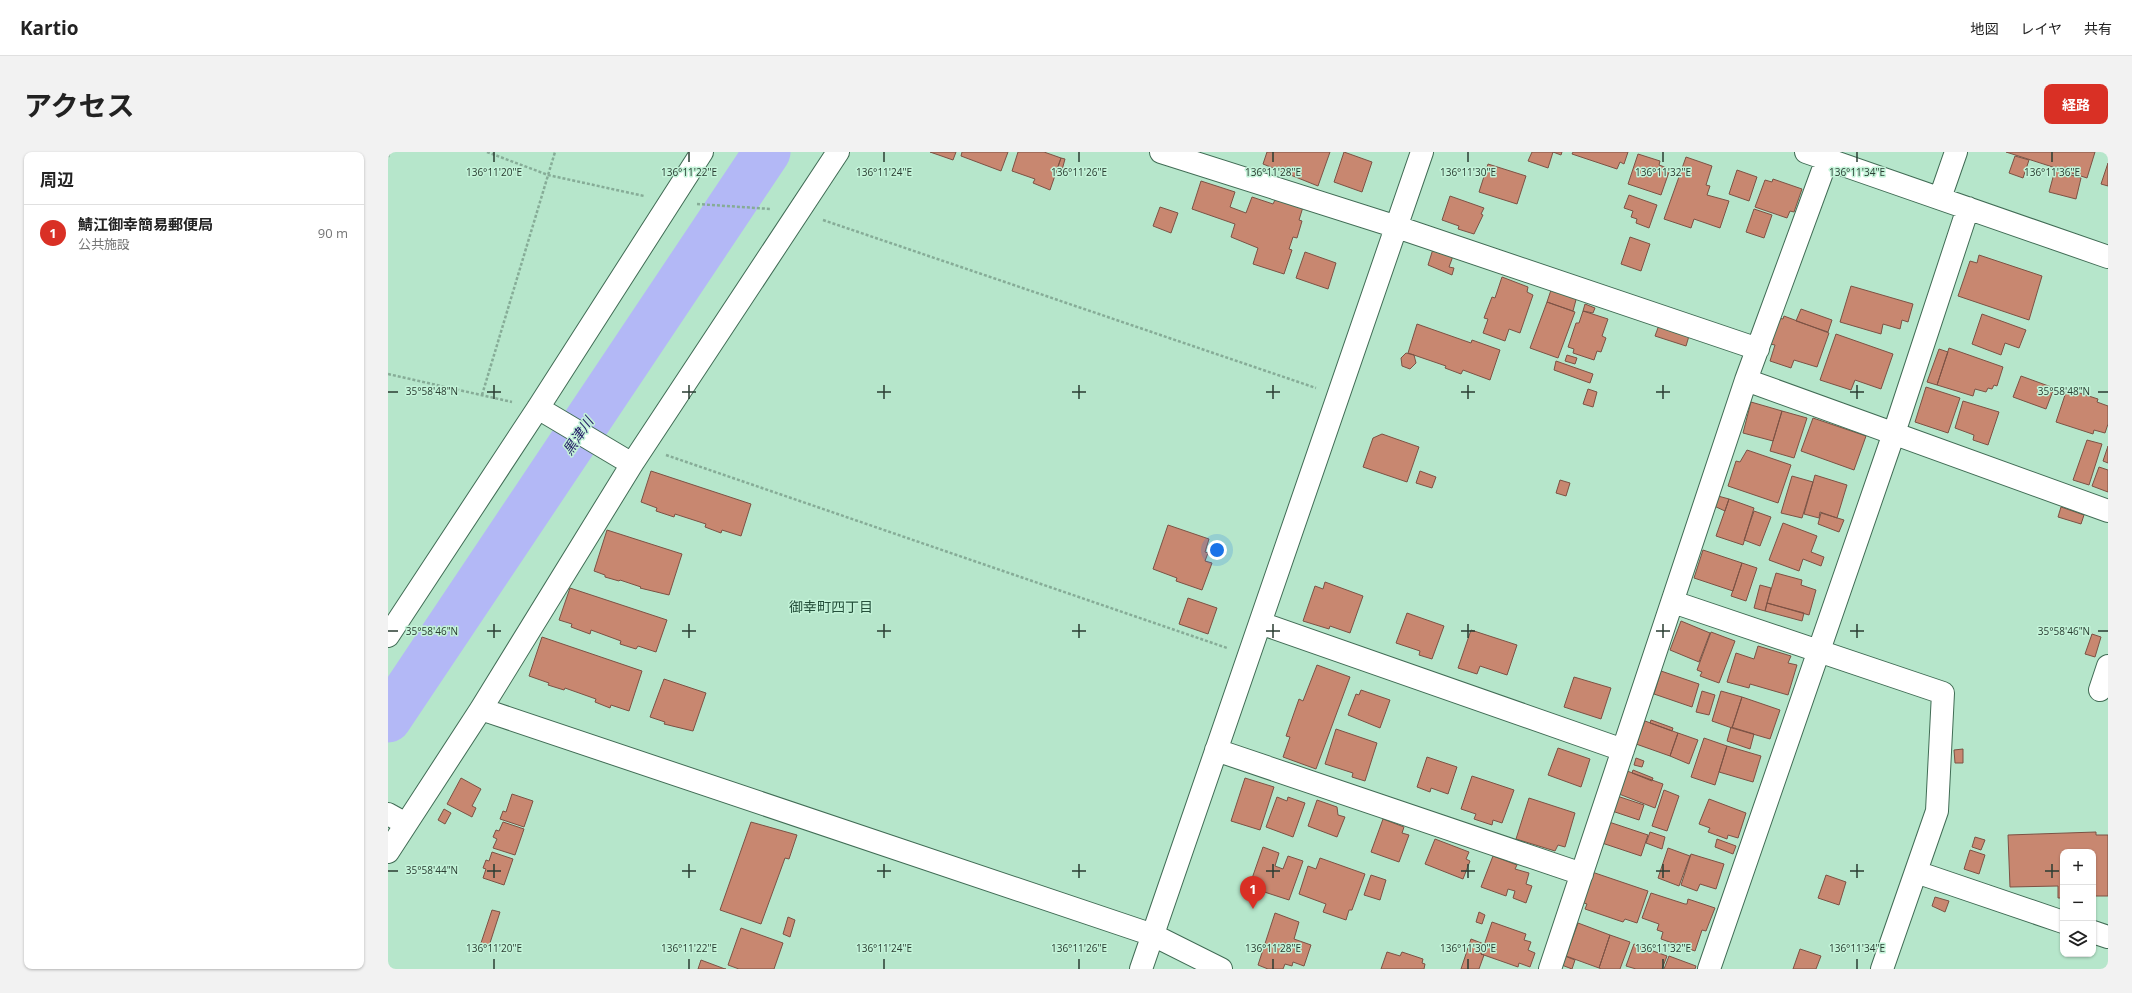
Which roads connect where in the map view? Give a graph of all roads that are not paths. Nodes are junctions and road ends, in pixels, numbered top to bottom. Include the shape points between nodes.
1 (702, 152) edge
2 (838, 152) edge
3 (1160, 152) edge
4 (1422, 152) edge
5 (1806, 152) edge
6 (1956, 152) edge
7 (1827, 159) junction
8 (1940, 198) junction
9 (1968, 208) junction
10 (1397, 227) junction
11 (2108, 257) edge
12 (1758, 349) junction
13 (1746, 380) junction
14 (538, 408) junction
15 (1894, 433) junction
16 (637, 456) junction
17 (2108, 512) edge
18 (1673, 602) junction
19 (394, 611) edge
20 (1260, 623) junction
21 (388, 636) edge
22 (1818, 650) junction
23 (2108, 666) edge
24 (2100, 690) dead end
25 (481, 709) junction
26 (1216, 750) junction
27 (1623, 750) junction
28 (397, 819) edge
29 (388, 852) edge
30 (1916, 872) junction
31 (1582, 874) junction
32 (2060, 921) edge
33 (2096, 933) edge
34 (1153, 935) junction
35 (2108, 938) edge
36 (1141, 969) edge
37 (1222, 969) edge
38 (1550, 969) edge
39 (1709, 969) edge
40 (1882, 969) edge

1 - 14 street
2 - 16 street
3 - 10 street
4 - 10 street
5 - 7 street
6 - 8 street
7 - 8 street
7 - 12 street
8 - 9 street
9 - 11 street
9 - 15 street
10 - 12 street
10 - 20 street
12 - 13 street
13 - 15 street
13 - 18 street
14 - 16 street
14 - 19 street
15 - 17 street
15 - 22 street
16 - 25 street
18 - 22 street
18 - 27 street
19 - 21 street
20 - 26 street
20 - 27 street
22 - 30 street via 1943,694 1937,811
22 - 39 street
23 - 24 street
25 - 28 street
25 - 34 street
26 - 31 street
26 - 34 street
27 - 31 street
28 - 29 street
30 - 32 street
30 - 40 street
31 - 38 street
33 - 35 street
34 - 36 street
34 - 37 street

